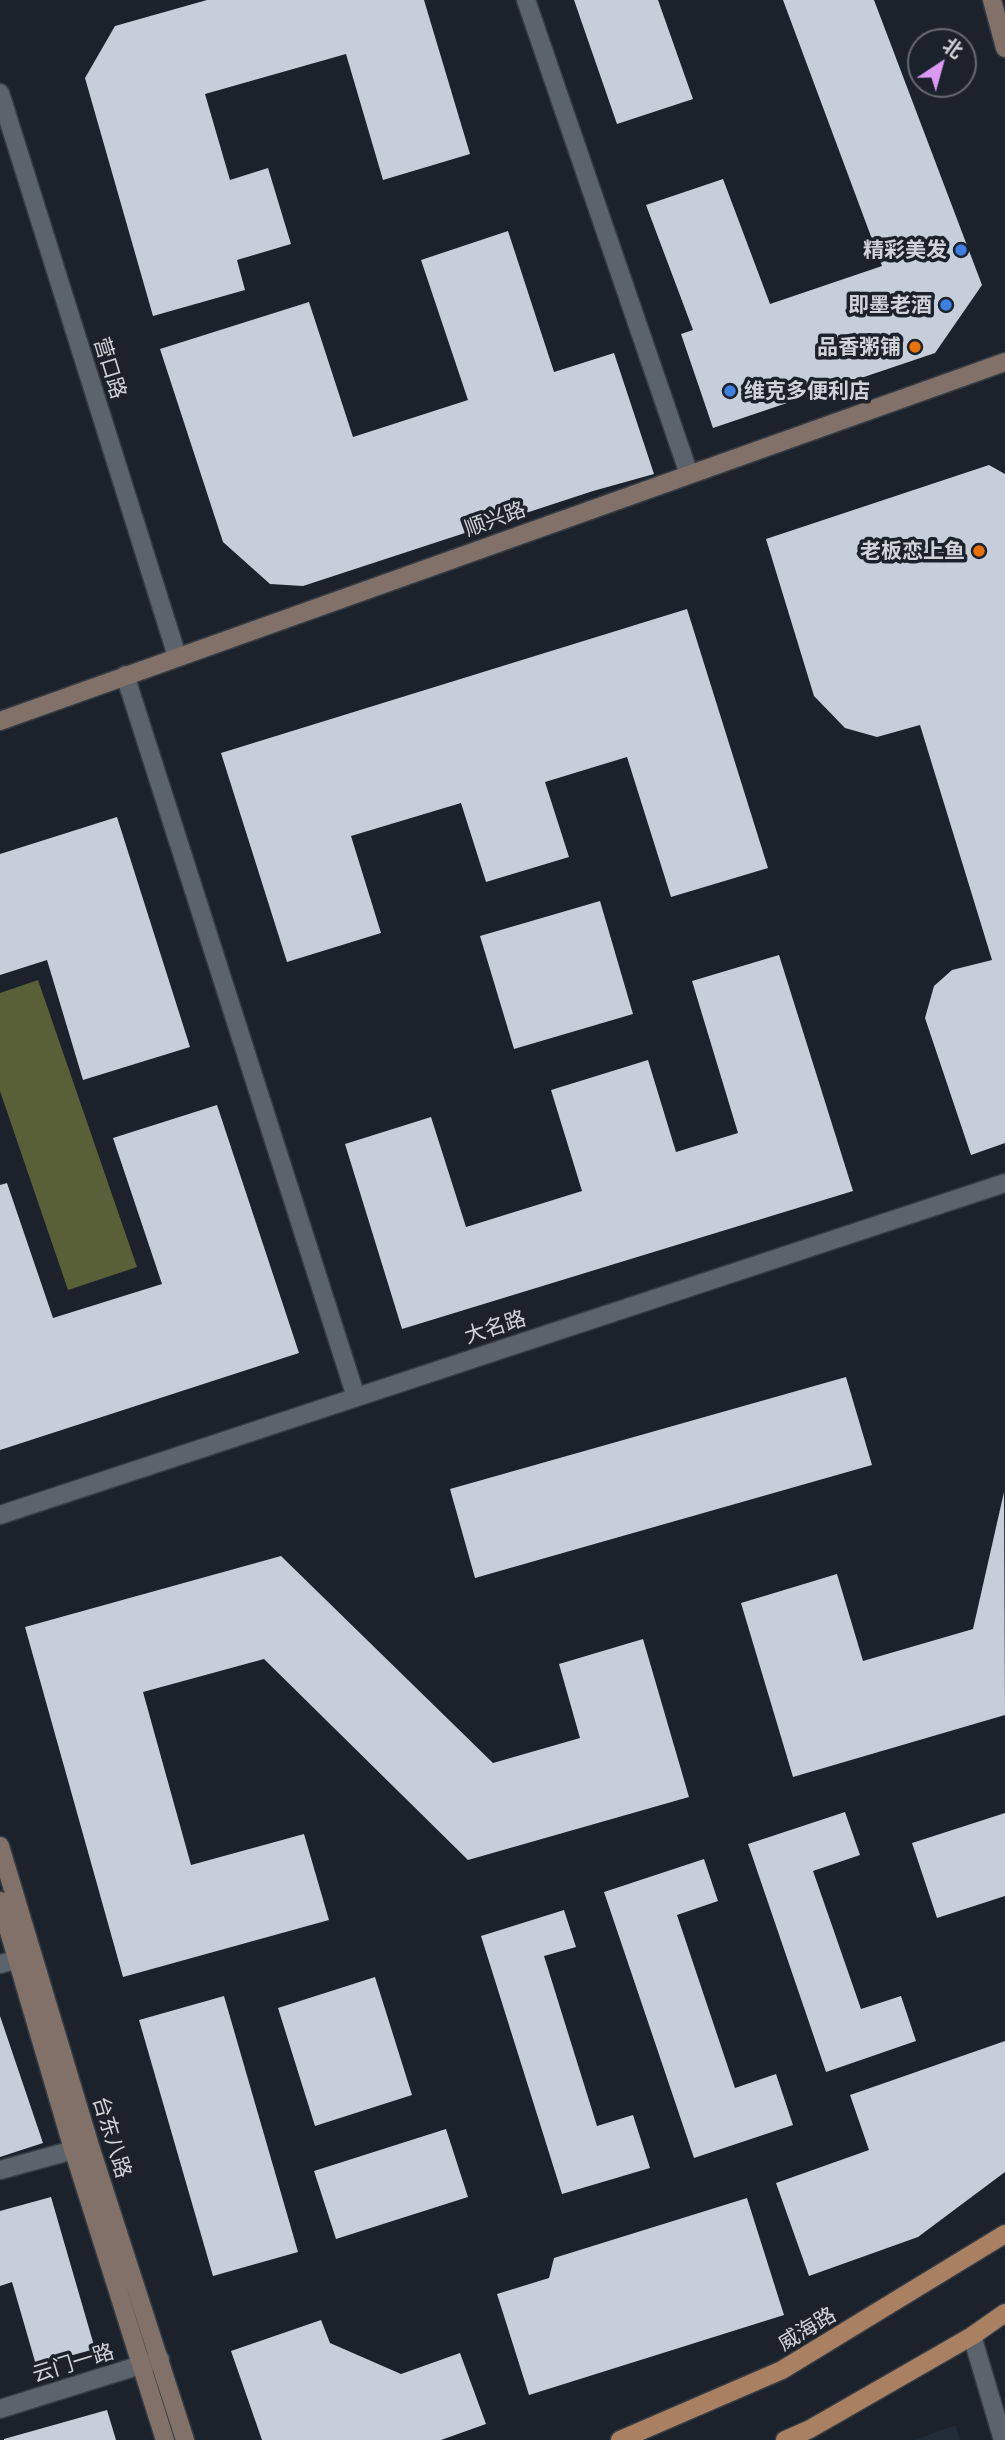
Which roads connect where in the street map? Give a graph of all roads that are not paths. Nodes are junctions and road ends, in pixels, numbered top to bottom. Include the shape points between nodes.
1 (526, 0) edge
2 (992, 0) edge
3 (1005, 48) edge
4 (0, 93) edge
5 (1005, 362) edge
6 (689, 474) junction
7 (177, 656) junction
8 (125, 675) junction
9 (0, 721) edge
10 (1005, 1183) edge
11 (356, 1397) junction
12 (0, 1515) edge
13 (0, 1846) edge
14 (0, 1901) edge
15 (26, 1957) junction
16 (0, 1964) edge
17 (82, 2148) junction
18 (0, 2170) edge
19 (1005, 2235) edge
20 (1005, 2313) edge
21 (972, 2336) junction
22 (160, 2359) junction
23 (142, 2366) junction
24 (0, 2409) edge
25 (165, 2440) edge
26 (185, 2440) edge
27 (620, 2440) edge
28 (785, 2440) edge
29 (1003, 2440) edge

1 - 6 street
2 - 3 street
4 - 7 street, 营口路
5 - 6 street, 顺兴路
6 - 7 street, 顺兴路
7 - 8 street, 顺兴路
8 - 9 street, 顺兴路
8 - 11 street
10 - 11 street, 大名路
11 - 12 street, 大名路
13 - 15 street, 台东八路
14 - 15 street, 台东八路
15 - 16 street
15 - 17 street, 台东八路
17 - 18 street
17 - 22 street, 台东八路
17 - 23 street, 台东八路
19 - 27 main road, 威海路 via 782,2370
20 - 21 main road
21 - 28 main road
21 - 29 street
22 - 23 street, 云门一路
22 - 26 street, 台东八路
23 - 24 street, 云门一路
23 - 25 street, 台东八路

